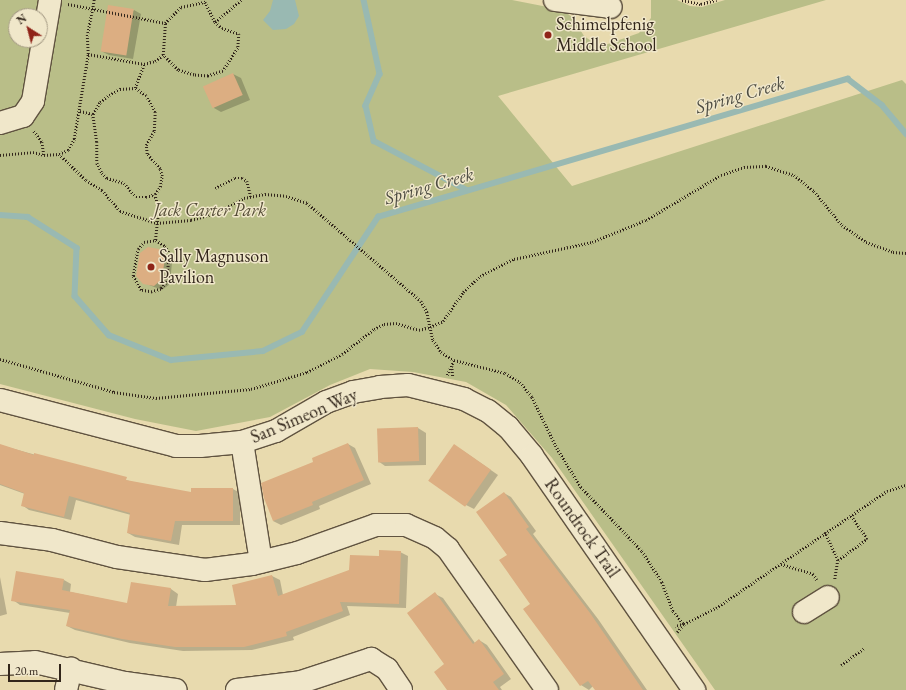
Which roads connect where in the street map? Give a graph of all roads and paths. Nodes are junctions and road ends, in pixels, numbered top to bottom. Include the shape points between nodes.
1 (50, 0) edge
2 (78, 0) edge
3 (94, 0) edge
4 (241, 0) edge
5 (555, 0) edge
6 (682, 0) edge
7 (716, 0) edge
8 (92, 7) junction
9 (611, 7) dead end
10 (215, 22) junction
11 (165, 23) junction
12 (88, 54) junction
13 (163, 55) junction
14 (144, 64) junction
15 (135, 88) junction
16 (80, 111) junction
17 (93, 114) junction
18 (0, 123) edge
19 (43, 147) dead end
20 (59, 154) junction
21 (0, 155) edge
22 (44, 155) junction
23 (215, 188) dead end
24 (155, 194) junction
25 (251, 197) junction
26 (157, 223) junction
27 (156, 240) junction
28 (906, 253) edge
29 (430, 327) junction
30 (0, 359) edge
31 (454, 360) junction
32 (452, 366) junction
33 (448, 382) junction
34 (0, 400) edge
35 (242, 442) junction
36 (906, 485) edge
37 (850, 515) junction
38 (825, 532) junction
39 (0, 533) edge
40 (838, 560) junction
41 (261, 562) junction
42 (828, 597) joint
43 (804, 612) dead end
44 (684, 624) junction
45 (673, 627) dead end
46 (677, 633) dead end
47 (864, 648) dead end
48 (0, 664) edge
49 (841, 664) dead end
50 (71, 669) junction
51 (66, 690) edge
52 (176, 690) edge
53 (237, 690) edge
54 (401, 690) edge
55 (548, 690) edge
56 (694, 690) edge

1 - 18 street via 33,101 23,116
2 - 8 path via 77,5
3 - 8 path
4 - 10 path
5 - 9 street
6 - 7 path via 701,4
8 - 11 path
8 - 12 path via 87,36
10 - 11 path via 205,2 181,7
10 - 13 path via 222,28 240,34 238,48 224,71 208,76 194,75 178,70
11 - 13 path
12 - 14 path
12 - 16 path
13 - 14 path via 156,61
14 - 15 path
15 - 17 path via 120,89 109,95 100,102
15 - 24 path via 146,96 155,112 154,131 146,145 147,154 160,169 162,176 160,187
16 - 17 path
16 - 20 path via 74,139 68,150
17 - 24 path via 97,163 102,173 107,178 124,183 136,197
19 - 22 path
20 - 22 path
20 - 26 path via 86,180 102,190 120,211
21 - 22 path via 34,152
23 - 25 path via 235,178 242,178 247,181
24 - 26 path via 159,209
25 - 26 path via 215,213 191,220
25 - 29 path via 265,194 286,196 307,203 421,301 427,312
26 - 27 path
27 - 27 path via 165,246 170,254 166,283 161,289 152,292 141,290 133,276 138,249 144,242
28 - 29 path via 893,252 866,242 854,234 842,225 814,191 794,175 766,166 744,166 721,175 646,220 592,242 514,259 480,276 462,292 444,321
29 - 30 path via 419,330 396,324 384,324 342,354 307,372 251,389 171,397 156,398 114,392
29 - 31 path via 433,340 441,352
31 - 32 path
31 - 44 path via 504,373 520,382 581,487 642,550 662,582 673,610
32 - 33 path
32 - 33 path
33 - 35 street, San Simeon Way via 354,392 326,402 276,431
33 - 56 street, Roundrock Trail via 508,427 532,456
34 - 35 street, San Simeon Way via 176,446
35 - 41 street
36 - 37 path via 887,491
37 - 38 path
37 - 40 path via 867,539
38 - 40 path
38 - 44 path via 716,608
39 - 41 street via 52,540 116,557 181,569 205,570
40 - 42 path via 833,593
41 - 55 street via 297,553 376,525 397,524 415,528 435,538 448,550
42 - 43 street
44 - 45 path
44 - 46 path
47 - 49 path
48 - 50 street via 35,662
50 - 51 street
50 - 52 street via 125,683
53 - 54 street via 301,682 372,659 387,669

